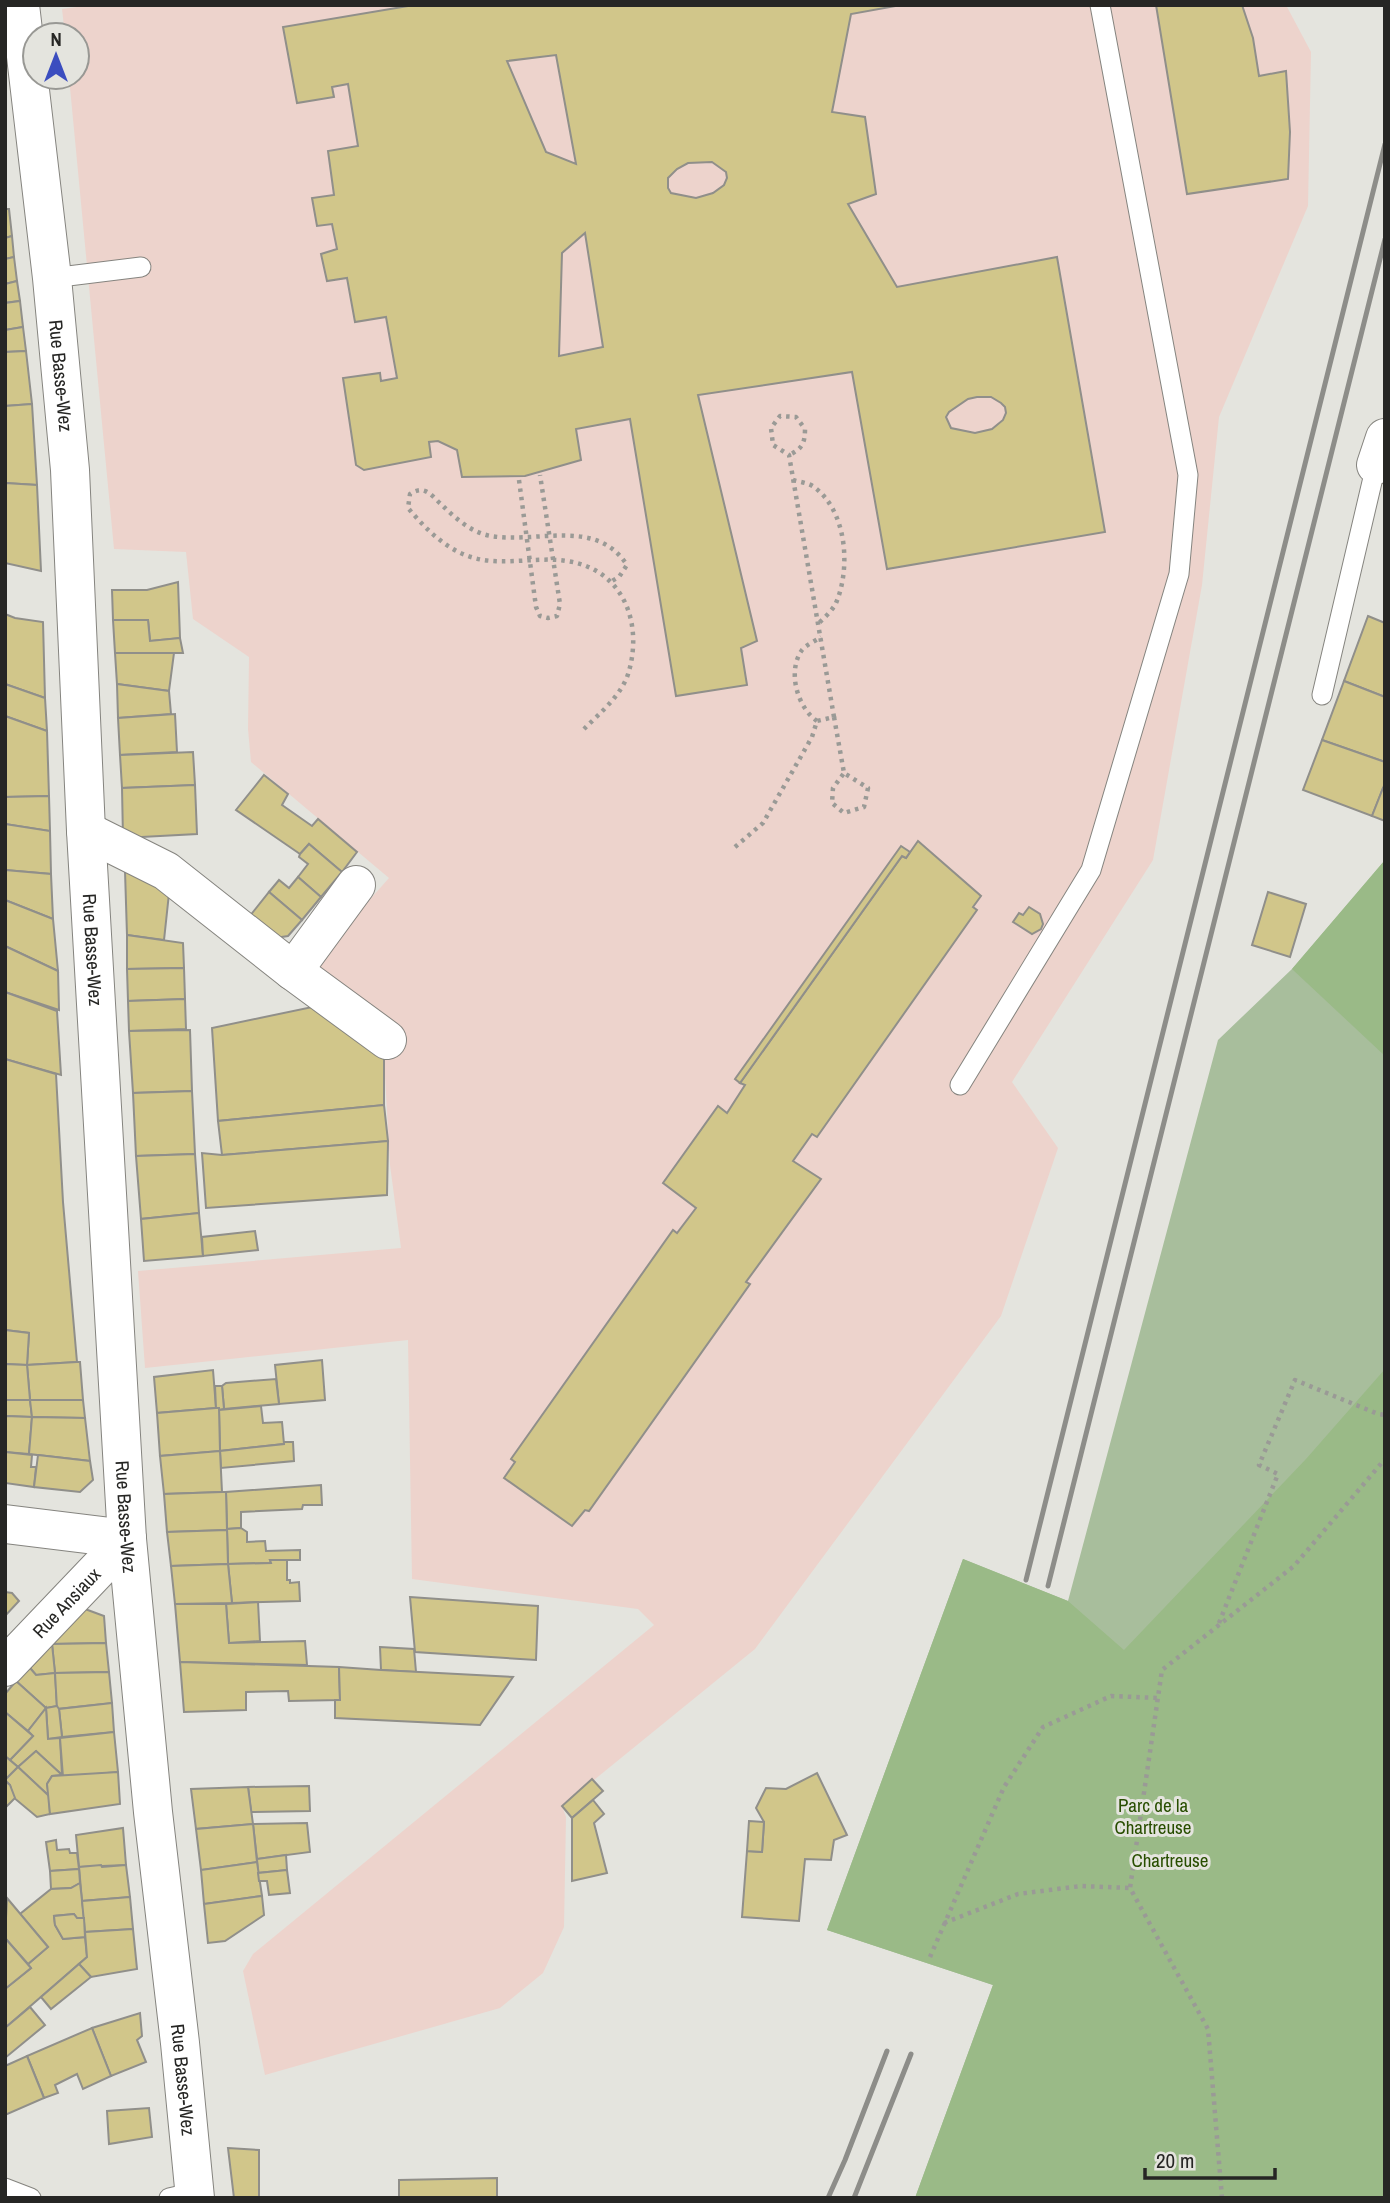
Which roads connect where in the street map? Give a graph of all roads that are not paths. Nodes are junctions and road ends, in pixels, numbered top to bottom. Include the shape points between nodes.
1 (20, 5) edge
2 (1100, 5) edge
3 (141, 267) dead end
4 (52, 278) junction
5 (1380, 452) edge
6 (1322, 695) dead end
7 (86, 831) junction
8 (356, 885) dead end
9 (293, 971) junction
10 (387, 1040) dead end
11 (960, 1085) dead end
12 (5, 1524) edge
13 (127, 1539) junction
14 (5, 1667) edge
15 (5, 2188) edge
16 (186, 2196) edge
17 (31, 2198) edge

1 - 4 street, Rue Basse-Wez
2 - 11 lane via 1188,475 1179,575 1091,870
3 - 4 lane
4 - 7 street, Rue Basse-Wez via 70,470
5 - 6 lane
7 - 9 street via 166,871
7 - 13 street, Rue Basse-Wez
8 - 9 street
9 - 10 street
12 - 13 street
13 - 14 street, Rue Ansiaux
13 - 16 street, Rue Basse-Wez via 180,2043
15 - 17 lane

